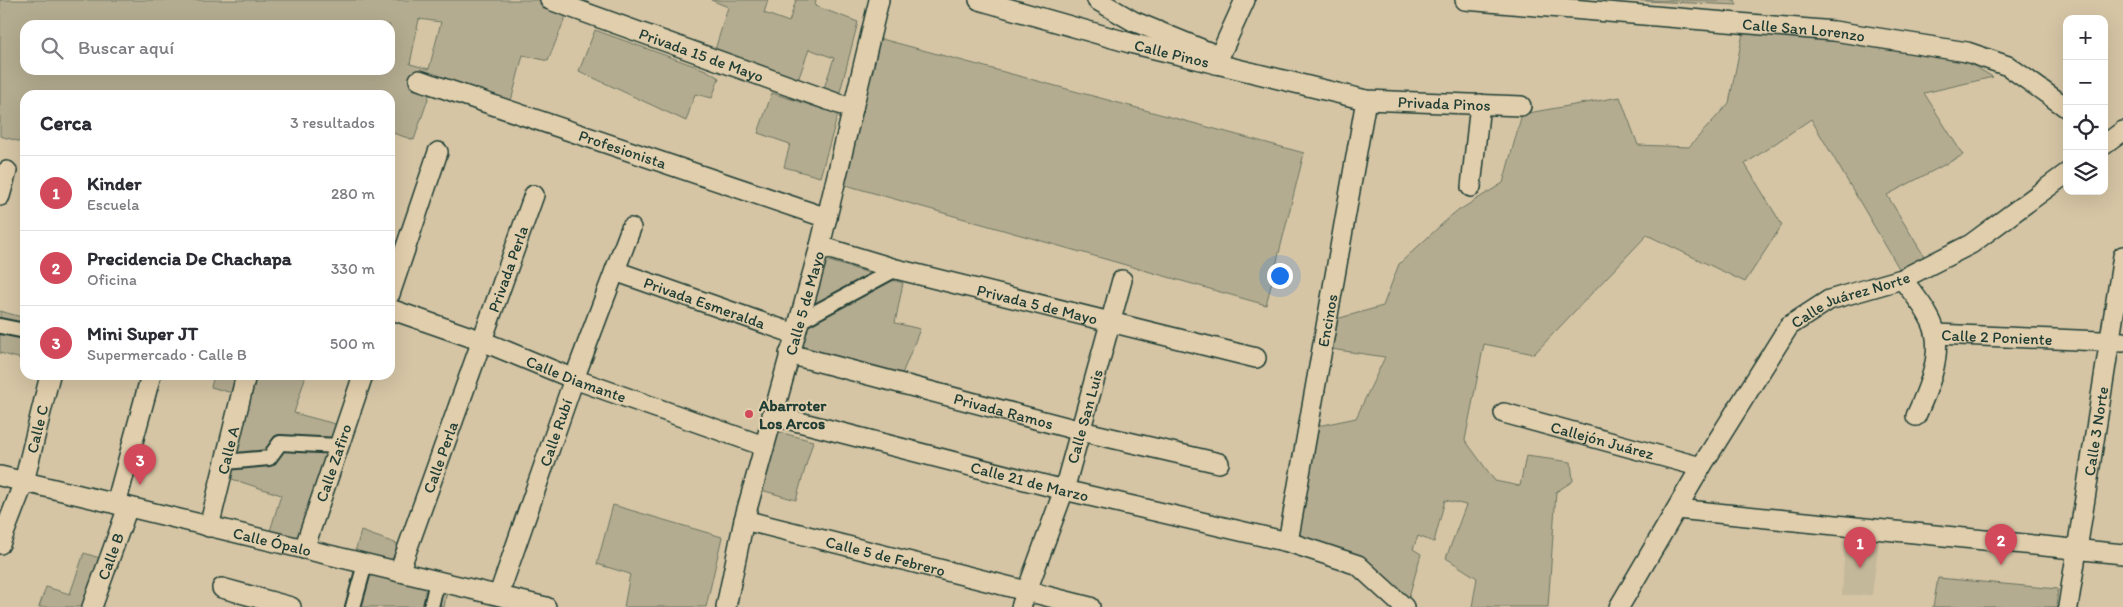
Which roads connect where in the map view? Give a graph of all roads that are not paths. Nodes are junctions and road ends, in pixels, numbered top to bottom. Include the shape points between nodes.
1 (550, 0) edge
2 (879, 0) edge
3 (979, 0) edge
4 (1097, 0) edge
5 (1245, 0) edge
6 (1465, 0) edge
7 (1217, 60) junction
8 (419, 80) dead end
9 (1366, 100) junction
10 (1480, 104) junction
11 (2063, 105) edge
12 (1521, 106) dead end
13 (853, 109) junction
14 (438, 152) dead end
15 (7, 171) dead end
16 (2063, 176) edge
17 (1471, 187) dead end
18 (534, 195) dead end
19 (0, 196) edge
20 (827, 218) junction
21 (631, 228) dead end
22 (820, 246) junction
23 (2123, 256) edge
24 (896, 269) junction
25 (615, 271) junction
26 (395, 279) edge
27 (1902, 279) junction
28 (1122, 280) dead end
29 (395, 311) edge
30 (1109, 323) junction
31 (0, 326) edge
32 (796, 328) junction
33 (20, 330) edge
34 (1936, 334) junction
35 (482, 340) junction
36 (2116, 341) edge
37 (789, 354) junction
38 (1256, 358) dead end
39 (574, 379) junction
40 (49, 380) edge
41 (149, 380) edge
42 (245, 380) edge
43 (361, 380) edge
44 (1504, 413) dead end
45 (772, 415) junction
46 (1916, 416) dead end
47 (1081, 430) junction
48 (339, 446) junction
49 (764, 446) junction
50 (226, 462) junction
51 (1220, 463) dead end
52 (1701, 468) junction
53 (0, 476) edge
54 (24, 482) junction
55 (1064, 490) junction
56 (122, 506) junction
57 (1677, 509) junction
58 (744, 520) junction
59 (210, 527) junction
60 (1288, 542) junction
61 (0, 544) edge
62 (2077, 549) junction
63 (304, 550) junction
64 (2123, 554) edge
65 (365, 564) junction
66 (399, 572) junction
67 (437, 581) junction
68 (222, 588) dead end
69 (499, 594) junction
70 (1024, 599) edge
71 (1388, 600) edge
72 (1625, 605) edge
73 (92, 607) edge
74 (291, 607) edge
75 (353, 607) edge
76 (431, 607) edge
77 (546, 607) edge
78 (726, 607) edge
79 (1090, 607) edge
80 (1404, 607) edge
81 (2068, 607) edge

1 - 13 street, Privada 15 de Mayo
2 - 13 street, Calle 5 de Mayo
3 - 7 street, Calle Pinos via 1130,44
4 - 7 street via 1133,21
5 - 7 street
6 - 11 street, Calle San Lorenzo via 1834,30 1967,52 2008,66
7 - 9 street, Calle Pinos
8 - 20 street, Profesionista
9 - 10 street, Privada Pinos
9 - 60 street, Encinos
10 - 12 street, Privada Pinos
10 - 17 street
13 - 20 street, Calle 5 de Mayo
14 - 26 street
15 - 19 street
16 - 27 street, Calle Juárez Norte via 1971,244
18 - 35 street, Privada Perla
20 - 22 street, Calle 5 de Mayo
21 - 25 street, Calle Rubí
22 - 24 street, Privada 5 de Mayo
22 - 32 street, Calle 5 de Mayo
23 - 36 street, Calle 3 Norte
24 - 30 street, Privada 5 de Mayo
24 - 32 street
25 - 32 street, Privada Esmeralda
25 - 39 street, Calle Rubí
27 - 34 street, Calle 2 Poniente via 1930,317
27 - 52 street, Calle Juárez Norte via 1829,300 1789,326
28 - 30 street, Calle San Luis
29 - 35 street, Calle Diamante
30 - 38 street, Privada 5 de Mayo
30 - 47 street, Calle San Luis
31 - 33 street
32 - 37 street, Calle 5 de Mayo
34 - 36 street, Calle 2 Poniente
34 - 46 street via 1930,386
35 - 39 street, Calle Diamante
35 - 66 street, Calle Perla
36 - 62 street, Calle 3 Norte
37 - 45 street, Calle 5 de Mayo
37 - 47 street, Privada Ramos
39 - 49 street, Calle Diamante
39 - 69 street, Calle Rubí
40 - 54 street, Calle C
41 - 56 street, Calle B
42 - 50 street, Calle A
43 - 48 street, Calle Zafiro
44 - 52 street, Callejón Juárez
45 - 49 street, Calle 5 de Mayo
45 - 55 street, Calle 21 de Marzo
47 - 51 street, Privada Ramos
47 - 55 street, Calle San Luis
48 - 50 street via 280,443 269,458
48 - 63 street, Calle Zafiro
49 - 58 street, Calle 5 de Mayo
50 - 59 street, Calle A
52 - 57 street, Calle Juárez Norte
53 - 54 street, Calle Ópalo
54 - 56 street, Calle Ópalo
54 - 61 street
55 - 60 street, Calle 21 de Marzo
55 - 70 street, Calle San Luis
56 - 59 street, Calle Ópalo
56 - 73 street, Calle B
57 - 62 street
57 - 72 street, Calle Juárez Norte
58 - 70 street, Calle 5 de Febrero
58 - 78 street, Calle 5 de Mayo
59 - 63 street, Calle Ópalo
60 - 71 street, Calle 21 de Marzo via 1358,565
62 - 64 street
62 - 81 street, Calle 3 Norte
63 - 65 street, Calle Ópalo
65 - 66 street, Calle Ópalo
65 - 75 street
66 - 67 street, Calle Ópalo
67 - 69 street, Calle Ópalo
67 - 76 street
68 - 74 street
69 - 77 street, Calle Ópalo
70 - 79 street, Calle 5 de Febrero
71 - 80 street, Calle 21 de Marzo

